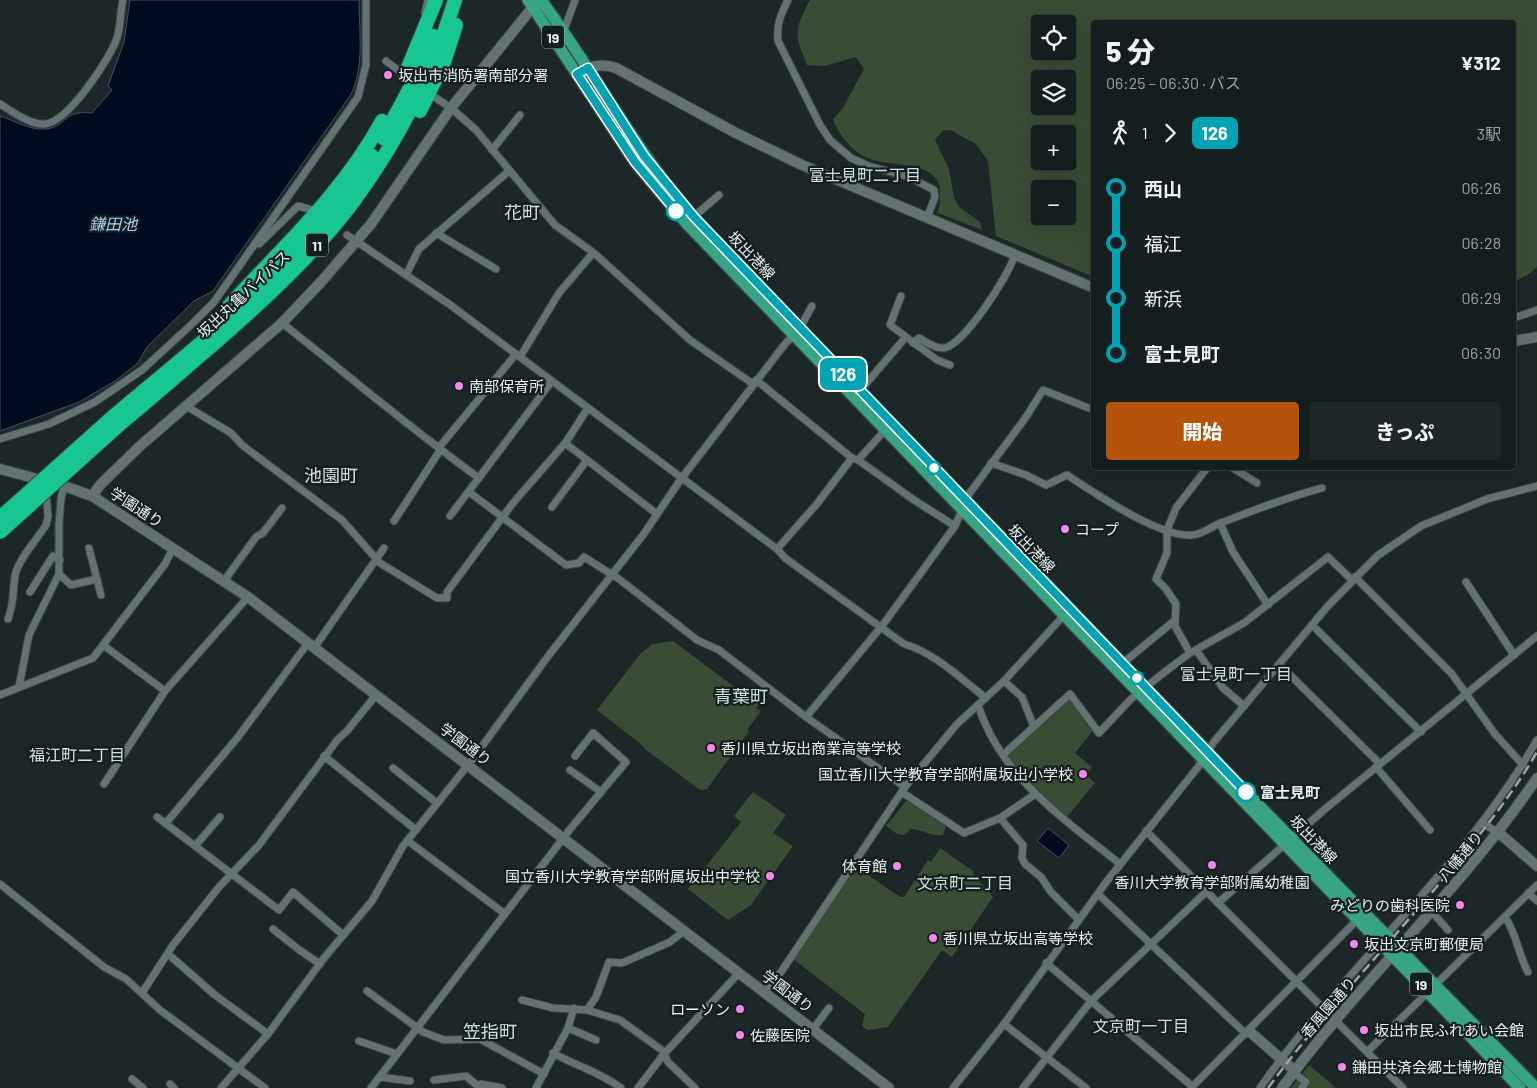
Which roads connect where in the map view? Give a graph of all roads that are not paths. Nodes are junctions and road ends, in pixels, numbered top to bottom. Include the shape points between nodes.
1 (123, 0) edge
2 (366, 0) edge
3 (428, 0) edge
4 (436, 0) edge
5 (445, 0) edge
6 (455, 0) edge
7 (463, 0) edge
8 (575, 0) edge
9 (788, 0) edge
10 (536, 2) edge
11 (445, 17) junction
12 (424, 20) dead end
13 (564, 31) junction
14 (558, 45) junction
15 (386, 61) dead end
16 (588, 68) junction
17 (577, 74) junction
18 (407, 77) junction
19 (428, 93) junction
20 (0, 104) edge
21 (451, 108) junction
22 (520, 115) dead end
23 (492, 150) junction
24 (509, 171) junction
25 (719, 195) dead end
26 (309, 209) dead end
27 (927, 218) junction
28 (690, 220) junction
29 (436, 233) junction
30 (347, 235) dead end
31 (357, 242) junction
32 (255, 243) junction
33 (593, 253) junction
34 (1015, 254) junction
35 (496, 269) dead end
36 (406, 275) junction
37 (1091, 287) edge
38 (901, 296) dead end
39 (812, 306) dead end
40 (1537, 310) edge
41 (1516, 317) edge
42 (282, 323) junction
43 (796, 332) junction
44 (1537, 337) edge
45 (905, 338) junction
46 (1516, 341) edge
47 (913, 343) junction
48 (518, 356) junction
49 (177, 362) junction
50 (950, 365) dead end
51 (552, 381) junction
52 (755, 382) junction
53 (856, 395) junction
54 (148, 401) junction
55 (186, 406) junction
56 (588, 408) junction
57 (1091, 409) edge
58 (118, 419) junction
59 (888, 427) junction
60 (0, 439) edge
61 (565, 443) junction
62 (440, 449) junction
63 (855, 459) junction
64 (587, 460) junction
65 (991, 463) junction
66 (0, 469) edge
67 (1205, 470) edge
68 (1236, 470) edge
69 (479, 478) junction
70 (681, 479) junction
71 (47, 482) junction
72 (1256, 483) dead end
73 (64, 486) junction
74 (1537, 486) edge
75 (1322, 488) dead end
76 (469, 492) junction
77 (92, 496) junction
78 (965, 500) junction
79 (552, 507) dead end
80 (282, 508) dead end
81 (963, 512) junction
82 (657, 514) junction
83 (450, 516) dead end
84 (0, 518) edge
85 (504, 518) junction
86 (394, 521) dead end
87 (1220, 523) junction
88 (955, 526) junction
89 (1167, 530) junction
90 (0, 532) edge
91 (89, 548) dead end
92 (173, 548) junction
93 (384, 548) dead end
94 (777, 549) junction
95 (376, 559) junction
96 (60, 560) junction
97 (59, 574) junction
98 (613, 574) junction
99 (1353, 578) junction
100 (97, 579) junction
101 (224, 581) junction
102 (1466, 582) dead end
103 (30, 592) dead end
104 (101, 595) dead end
105 (248, 598) junction
106 (1268, 605) junction
107 (1067, 612) junction
108 (8, 619) dead end
109 (1174, 621) junction
110 (1312, 625) junction
111 (882, 626) junction
112 (1537, 636) edge
113 (103, 645) junction
114 (311, 646) junction
115 (1193, 652) junction
116 (1514, 655) junction
117 (1123, 663) junction
118 (1279, 664) junction
119 (1004, 681) junction
120 (19, 687) junction
121 (1142, 690) junction
122 (165, 692) junction
123 (1465, 694) junction
124 (0, 695) edge
125 (376, 695) junction
126 (986, 698) junction
127 (978, 705) junction
128 (1244, 706) junction
129 (806, 717) junction
130 (1034, 727) junction
131 (1421, 732) junction
132 (1537, 740) edge
133 (1207, 752) junction
134 (1004, 754) junction
135 (324, 756) junction
136 (575, 756) dead end
137 (468, 765) junction
138 (1378, 766) junction
139 (1523, 766) junction
140 (393, 768) dead end
141 (570, 770) dead end
142 (1537, 778) edge
143 (104, 784) dead end
144 (904, 790) junction
145 (601, 792) junction
146 (1034, 795) junction
147 (437, 803) junction
148 (157, 817) dead end
149 (220, 817) dead end
150 (1000, 818) junction
151 (166, 823) junction
152 (1482, 823) junction
153 (416, 830) junction
154 (1430, 830) dead end
155 (1146, 831) junction
156 (1499, 833) junction
157 (564, 838) junction
158 (408, 841) junction
159 (1288, 841) junction
160 (196, 845) junction
161 (1120, 864) junction
162 (1537, 866) edge
163 (232, 873) junction
164 (0, 884) edge
165 (1537, 885) edge
166 (1206, 891) junction
167 (1098, 894) junction
168 (1528, 894) junction
169 (1537, 901) edge
170 (1218, 903) junction
171 (1432, 912) junction
172 (505, 914) junction
173 (1361, 917) junction
174 (1505, 917) junction
175 (1078, 919) junction
176 (273, 928) dead end
177 (1448, 930) dead end
178 (684, 931) junction
179 (342, 934) junction
180 (1384, 938) junction
181 (1151, 944) junction
182 (1397, 952) junction
183 (168, 954) junction
184 (1046, 963) junction
185 (320, 964) junction
186 (1528, 972) dead end
187 (739, 973) junction
188 (1295, 981) junction
189 (1431, 988) junction
190 (367, 991) dead end
191 (764, 992) junction
192 (142, 993) junction
193 (522, 1000) dead end
194 (1091, 1001) junction
195 (574, 1008) junction
196 (829, 1008) dead end
197 (1323, 1008) junction
198 (587, 1010) junction
199 (1336, 1020) junction
200 (1004, 1024) junction
201 (568, 1028) junction
202 (418, 1029) junction
203 (813, 1029) junction
204 (1247, 1032) junction
205 (268, 1034) junction
206 (596, 1040) dead end
207 (359, 1041) dead end
208 (1368, 1050) junction
209 (397, 1054) junction
210 (553, 1054) junction
211 (664, 1054) junction
212 (1046, 1057) junction
213 (1280, 1059) junction
214 (240, 1068) junction
215 (1296, 1073) junction
216 (544, 1074) junction
217 (380, 1077) junction
218 (132, 1079) dead end
219 (434, 1080) dead end
220 (410, 1081) dead end
221 (538, 1086) edge
222 (479, 1087) edge
223 (1192, 1087) edge
224 (143, 1088) edge
225 (221, 1088) edge
226 (265, 1088) edge
227 (371, 1088) edge
228 (502, 1088) edge
229 (547, 1088) edge
230 (621, 1088) edge
231 (638, 1088) edge
232 (695, 1088) edge
233 (889, 1088) edge
234 (953, 1088) edge
235 (1023, 1088) edge
236 (1086, 1088) edge
237 (1260, 1088) edge
238 (1282, 1088) edge
239 (1302, 1088) edge
240 (1403, 1088) edge
241 (1520, 1088) edge
242 (1536, 1088) edge

1 - 20 street via 115,44 97,74 60,118 50,123 35,123
2 - 32 street via 366,65 358,97
3 - 12 street
4 - 18 highway
5 - 11 highway, 坂出丸亀バイパス / 11
6 - 11 highway, 坂出丸亀バイパス / 11
7 - 19 highway via 444,62
8 - 13 street
9 - 27 street via 780,17 778,41 820,125 830,140 851,158 909,177 934,190 935,197
10 - 13 main road, 坂出港線 / 19
10 - 14 main road, 坂出港線 / 19
10 - 21 street
11 - 49 highway, 坂出丸亀バイパス / 11 via 390,126 346,194 290,259
11 - 54 highway, 坂出丸亀バイパス / 11 via 418,95 378,166 353,202 298,266
13 - 14 street
13 - 16 main road, 坂出港線 / 19
14 - 17 main road, 坂出港線 / 19
15 - 18 street
16 - 17 street
16 - 27 street via 616,68 752,141
16 - 28 main road, 坂出港線 / 19 via 644,156
17 - 28 main road, 坂出港線 / 19 via 635,162
18 - 49 highway via 344,181
19 - 21 street
19 - 54 highway, 11 via 379,179 311,262
21 - 23 street via 476,130
21 - 31 street
22 - 23 street
23 - 24 street
24 - 29 street
24 - 33 street via 555,225
25 - 28 street
26 - 32 street via 298,206 259,244
27 - 34 street
28 - 43 main road, 坂出港線 / 19
29 - 35 street
29 - 36 street via 419,249
30 - 31 street
31 - 36 street
31 - 42 street
32 - 60 street via 206,310 142,370 74,414
33 - 48 street via 559,293
33 - 52 street via 690,340
34 - 37 street
34 - 47 street via 979,317 954,343 938,348 919,338
36 - 48 street
38 - 45 street via 890,325
39 - 43 street
40 - 41 street
42 - 55 street
42 - 62 street
43 - 52 street
43 - 53 main road, 坂出港線 / 19
44 - 46 street
45 - 47 street
45 - 53 street
47 - 50 street
48 - 51 street
48 - 62 street
49 - 58 highway, 坂出丸亀バイパス / 11
51 - 56 street
51 - 69 street
52 - 63 street
52 - 70 street
53 - 59 main road, 坂出港線 / 19
54 - 58 highway, 坂出丸亀バイパス / 11
55 - 77 street via 140,446
55 - 95 street via 232,433 242,445 342,520
56 - 61 street
56 - 70 street
57 - 65 street via 1043,390
58 - 84 highway, 坂出丸亀バイパス / 11, bridge
58 - 90 highway, 坂出丸亀バイパス / 11, bridge
59 - 63 street
59 - 78 main road, 坂出港線 / 19
59 - 81 main road, 坂出港線 / 19
61 - 64 street
61 - 85 street
62 - 69 street
62 - 86 street
63 - 88 street
63 - 94 street
64 - 79 street
64 - 82 street
65 - 78 street
65 - 89 street via 1046,485 1067,475 1117,508
66 - 71 street, 学園通り
67 - 89 street via 1176,508
68 - 72 street
69 - 76 street
70 - 82 street
70 - 94 street
71 - 73 street, 学園通り
71 - 108 street via 48,518 14,575 15,599
73 - 77 street, 学園通り
73 - 96 street via 60,508
74 - 99 street via 1487,499 1421,526 1389,546
75 - 87 street
76 - 83 street
76 - 85 street
77 - 92 street, 学園通り
78 - 81 street
78 - 107 main road, 坂出港線 / 19
80 - 101 street
81 - 88 street
81 - 107 main road, 坂出港線 / 19
82 - 98 street
85 - 95 street via 447,592 447,598 427,593
85 - 98 street via 566,565 579,563 584,557
87 - 89 street via 1194,535
87 - 106 street via 1233,552
88 - 111 street
89 - 109 street via 1166,553 1156,579 1176,604
91 - 100 street
92 - 101 street, 学園通り
92 - 113 street via 165,564
93 - 95 street
94 - 111 street via 785,558
95 - 114 street
96 - 97 street
96 - 103 street via 52,556
97 - 100 street via 71,585
97 - 120 street via 30,635
98 - 129 street via 696,640 719,650
98 - 137 street
99 - 106 street via 1328,557
99 - 110 street
99 - 123 street via 1449,671
100 - 104 street
101 - 105 street, 学園通り
102 - 116 street
105 - 114 street, 学園通り
105 - 122 street
106 - 115 street via 1244,623
107 - 117 main road, 坂出港線 / 19
107 - 119 street
107 - 121 main road, 坂出港線 / 19
109 - 115 street via 1180,638
109 - 117 street
110 - 118 street
110 - 131 street
111 - 126 street via 904,644 930,655
111 - 129 street
112 - 116 street
113 - 120 street via 93,658
113 - 122 street
114 - 125 street, 学園通り
114 - 151 street
115 - 121 street
115 - 128 street via 1222,688
116 - 123 street
117 - 121 main road, 坂出港線 / 19
118 - 128 street
118 - 138 street
119 - 126 street
119 - 130 street via 1022,697
120 - 124 street
121 - 130 street via 1099,734 1070,694
121 - 133 main road, 坂出港線 / 19
122 - 143 street
123 - 131 street
123 - 139 street via 1494,734
125 - 135 street
125 - 137 street, 学園通り
126 - 127 street
127 - 134 street via 984,724
127 - 144 street via 956,724
128 - 133 street
129 - 144 street
130 - 134 street
131 - 138 street
132 - 139 street
133 - 155 street
133 - 159 main road, 坂出港線 / 19
134 - 146 street
135 - 153 street
135 - 163 street via 259,845
136 - 145 street via 593,733 626,762
137 - 147 street
137 - 157 street, 学園通り
138 - 154 street
138 - 159 street
139 - 152 street
140 - 147 street
141 - 145 street
142 - 156 street, 八幡通り
144 - 150 street via 964,834
144 - 191 street via 781,972
145 - 157 street
146 - 150 street
146 - 161 street
147 - 153 street
148 - 151 street
149 - 160 street
150 - 175 street via 1023,845 1025,864 1041,877
151 - 160 street
152 - 156 street
152 - 180 street
153 - 158 street
155 - 161 street
155 - 166 street
156 - 162 street
156 - 171 street, 八幡通り
157 - 172 street
157 - 178 street, 学園通り
158 - 172 street
158 - 179 street via 393,861 378,892
159 - 170 street
159 - 173 main road, 坂出港線 / 19
160 - 163 street
161 - 167 street
163 - 179 street via 279,910 293,892
163 - 183 street
164 - 192 street via 104,967 126,979
165 - 168 street
166 - 170 street
166 - 181 street
167 - 175 street
167 - 181 street
168 - 169 street
168 - 174 street
170 - 188 street
171 - 177 street
171 - 182 street, 八幡通り
172 - 202 street
173 - 180 main road, 坂出港線 / 19
173 - 188 street
174 - 186 street via 1516,935 1520,956
174 - 189 street
175 - 184 street
176 - 185 street
178 - 187 street, 学園通り
178 - 198 street via 670,942 622,963 608,962 596,997
179 - 185 street
180 - 182 main road, 坂出港線 / 19
180 - 197 street
181 - 194 street
181 - 204 street
182 - 189 main road, 坂出港線 / 19
182 - 199 street, 香風園通り
183 - 192 street
183 - 205 street via 215,995
184 - 194 street
184 - 200 street
185 - 205 street
187 - 191 street, 学園通り
187 - 211 street
188 - 197 street
188 - 204 street
189 - 208 street
189 - 241 main road, 坂出港線 / 19
189 - 242 main road, 坂出港線 / 19
190 - 202 street
191 - 203 street, 学園通り
192 - 214 street via 160,1010
193 - 195 street via 552,1008
194 - 212 street
194 - 223 street
195 - 198 street
195 - 201 street
196 - 203 street
197 - 199 street
197 - 213 street
198 - 211 street via 620,1020
199 - 208 street
199 - 215 street, 香風園通り
200 - 212 street
200 - 234 street
201 - 206 street
201 - 210 street
202 - 209 street
202 - 216 street via 444,1040 480,1040
203 - 233 street, 学園通り
204 - 213 street
204 - 223 street
205 - 214 street
207 - 209 street
208 - 240 street via 1368,1054
209 - 217 street
210 - 216 street
210 - 230 street via 600,1074
211 - 231 street
211 - 232 street
212 - 235 street
212 - 236 street
213 - 215 street
213 - 237 street
214 - 225 street
214 - 226 street
215 - 238 street, 香風園通り
215 - 239 street via 1306,1082
216 - 221 street
217 - 220 street
217 - 227 street
218 - 224 street
219 - 222 street via 466,1076
221 - 229 street
222 - 228 street via 481,1084

